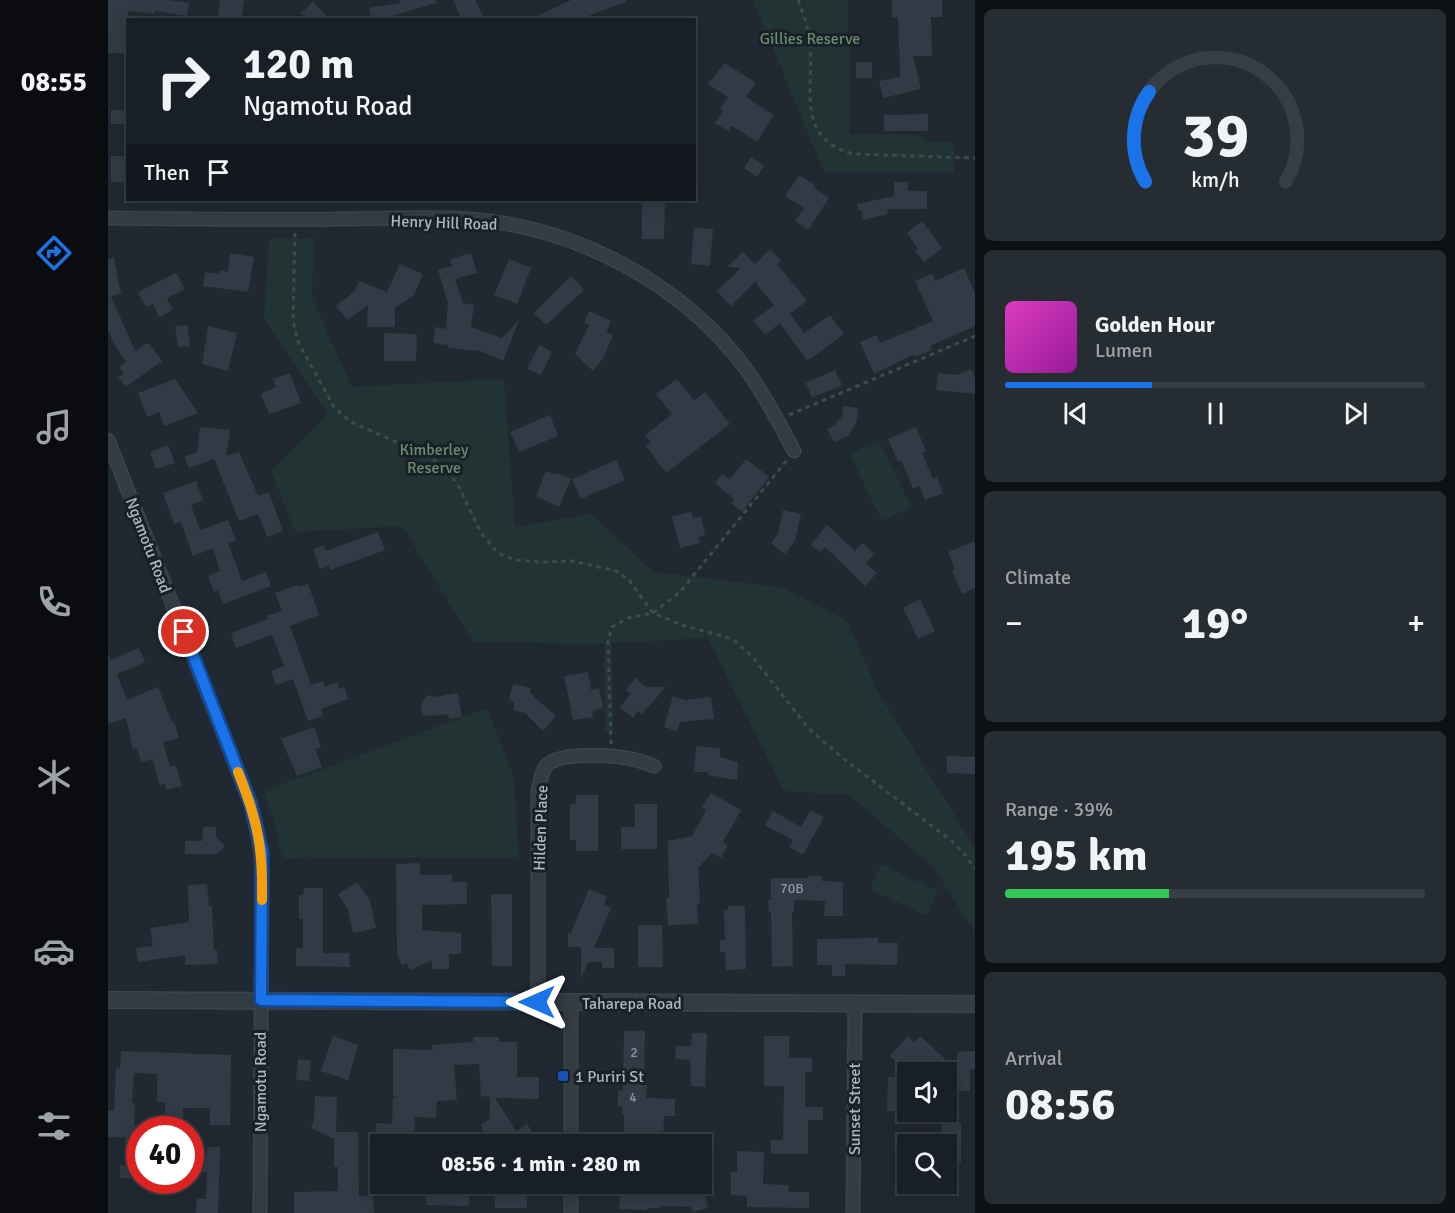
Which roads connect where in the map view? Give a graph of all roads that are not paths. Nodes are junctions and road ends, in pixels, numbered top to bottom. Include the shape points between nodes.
1 (108, 218) edge
2 (108, 440) edge
3 (794, 451) road end
4 (654, 766) dead end
5 (108, 1000) edge
6 (261, 1000) junction
7 (537, 1002) junction
8 (571, 1003) junction
9 (855, 1004) junction
10 (975, 1004) edge
11 (571, 1134) edge
12 (571, 1194) edge
13 (260, 1213) edge
14 (571, 1213) edge
15 (854, 1213) edge

1 - 3 street, Henry Hill Road via 470,219 544,231 620,264 686,306 745,368
2 - 6 street, Ngamotu Road via 257,826 262,869
4 - 7 street, Hilden Place via 626,758 572,756 556,759 541,776
5 - 6 street, Taharepa Road
6 - 7 street, Taharepa Road
6 - 13 street, Ngamotu Road
7 - 8 street, Taharepa Road
8 - 9 street, Taharepa Road
8 - 11 street
9 - 10 street, Taharepa Road
9 - 15 street, Sunset Street
12 - 14 street

